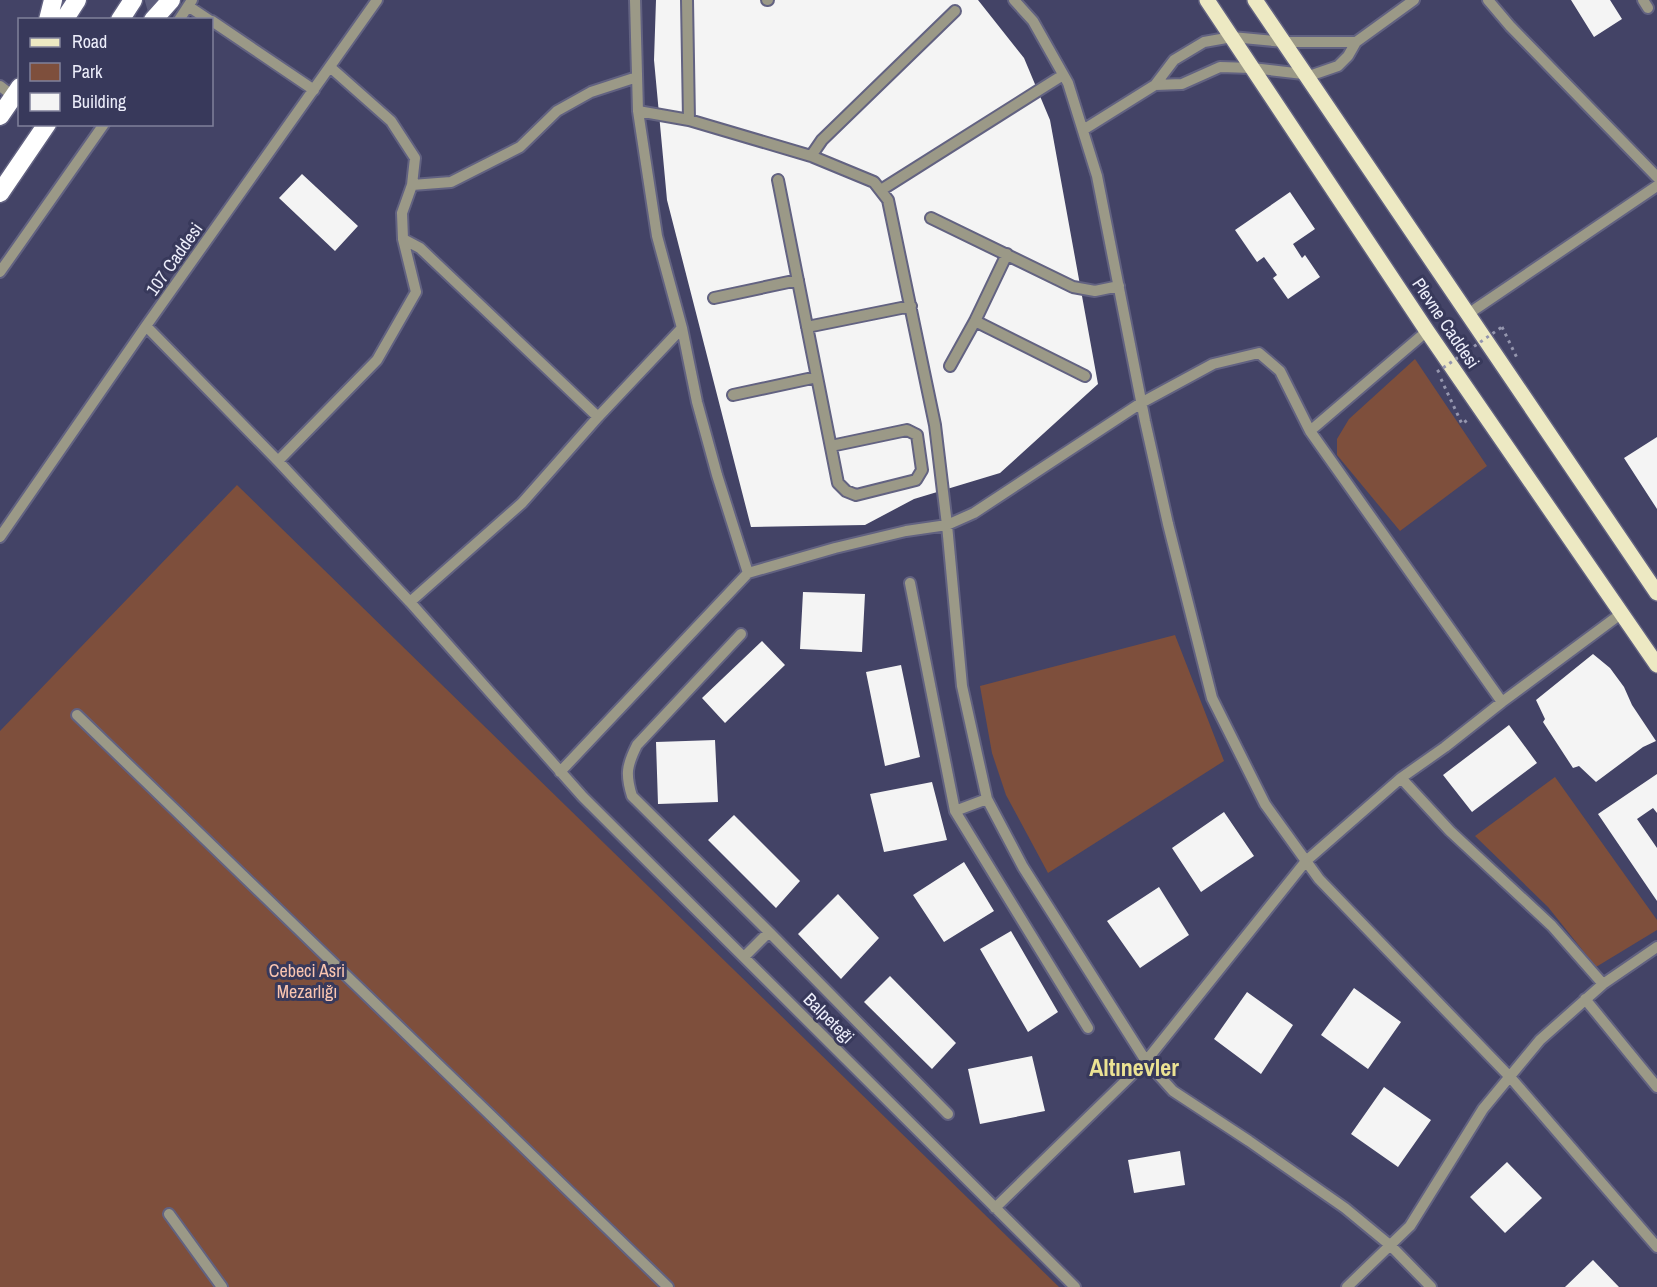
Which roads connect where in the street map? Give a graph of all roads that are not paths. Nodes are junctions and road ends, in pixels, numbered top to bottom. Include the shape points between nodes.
1 (53, 0) edge
2 (77, 0) edge
3 (133, 0) edge
4 (377, 0) edge
5 (634, 0) edge
6 (687, 0) edge
7 (1014, 0) edge
8 (1207, 0) edge
9 (1255, 0) edge
10 (1414, 0) edge
11 (1488, 0) edge
12 (184, 2) edge
13 (955, 11) dead end
14 (48, 18) edge
15 (65, 18) edge
16 (121, 18) edge
17 (156, 18) edge
18 (179, 18) edge
19 (207, 18) edge
20 (213, 22) edge
21 (1232, 37) junction
22 (1284, 42) junction
23 (1356, 42) junction
24 (330, 67) junction
25 (1252, 68) junction
26 (1305, 74) junction
27 (1063, 75) junction
28 (637, 77) junction
29 (1155, 85) junction
30 (11, 90) edge
31 (314, 90) junction
32 (638, 111) junction
33 (0, 116) edge
34 (689, 120) junction
35 (46, 126) edge
36 (103, 126) edge
37 (1083, 130) junction
38 (811, 156) junction
39 (1657, 177) edge
40 (778, 180) dead end
41 (412, 185) junction
42 (1657, 186) edge
43 (881, 190) junction
44 (0, 193) edge
45 (930, 218) dead end
46 (403, 239) junction
47 (1007, 254) junction
48 (0, 272) edge
49 (798, 280) junction
50 (1119, 286) junction
51 (714, 298) dead end
52 (911, 306) junction
53 (1468, 315) junction
54 (975, 321) junction
55 (146, 326) junction
56 (807, 327) junction
57 (682, 328) junction
58 (1427, 331) junction
59 (950, 366) dead end
60 (1085, 376) dead end
61 (817, 377) junction
62 (733, 395) dead end
63 (1141, 403) junction
64 (598, 417) junction
65 (1310, 431) junction
66 (831, 446) junction
67 (278, 461) junction
68 (947, 525) junction
69 (0, 537) edge
70 (748, 573) junction
71 (910, 583) dead end
72 (1657, 593) edge
73 (410, 602) junction
74 (1622, 614) junction
75 (741, 634) dead end
76 (1657, 665) edge
77 (1502, 702) junction
78 (77, 715) dead end
79 (560, 772) junction
80 (1401, 778) junction
81 (987, 799) junction
82 (955, 811) junction
83 (1306, 861) junction
84 (769, 932) junction
85 (1657, 947) edge
86 (744, 957) junction
87 (1603, 984) junction
88 (1585, 999) junction
89 (1088, 1028) dead end
90 (1146, 1061) junction
91 (1510, 1077) junction
92 (1657, 1086) edge
93 (948, 1114) dead end
94 (995, 1208) junction
95 (169, 1214) dead end
96 (1391, 1246) junction
97 (1657, 1247) edge
98 (222, 1287) edge
99 (668, 1287) edge
100 (1075, 1287) edge
101 (1347, 1287) edge
102 (1431, 1287) edge

1 - 14 highway
2 - 15 highway
3 - 16 highway
4 - 24 street, 107 Caddesi
5 - 28 street
6 - 34 street
7 - 27 street via 1033,21
8 - 21 main road, Plevne Caddesi
9 - 22 main road, Plevne Caddesi
10 - 23 street
11 - 39 street
12 - 17 highway
12 - 18 street
12 - 19 street
13 - 38 street via 822,140
20 - 31 street
21 - 22 street
21 - 25 main road, Plevne Caddesi
21 - 29 street via 1204,42 1174,60
22 - 23 street
22 - 26 main road, Plevne Caddesi
23 - 26 street via 1338,66
24 - 31 street, 107 Caddesi
24 - 41 street via 391,121 415,158
25 - 26 street
25 - 29 street via 1220,67 1182,84
25 - 58 main road, Plevne Caddesi
26 - 53 main road, Plevne Caddesi
27 - 37 street
27 - 43 street
28 - 32 street
28 - 41 street via 591,92 556,111 520,147 451,182
29 - 37 street
30 - 33 highway
31 - 55 street, 107 Caddesi
32 - 34 street
32 - 57 street via 657,236
34 - 38 street
35 - 44 highway
36 - 48 street
37 - 50 street via 1097,176
38 - 43 street via 874,182
40 - 49 street
41 - 46 street via 402,213
42 - 53 street
43 - 52 street via 888,200
45 - 47 street
46 - 64 street via 420,248
46 - 67 street via 416,292 377,360
47 - 50 street via 1073,287 1095,291
47 - 54 street
49 - 51 street
49 - 56 street
50 - 63 street
52 - 56 street
52 - 68 street via 935,425
53 - 72 main road, Plevne Caddesi
54 - 59 street
54 - 60 street
55 - 67 street, Balpeteği
55 - 69 street, 107 Caddesi
56 - 61 street
57 - 64 street
57 - 70 street via 697,402
58 - 65 street
58 - 74 main road, Plevne Caddesi
61 - 62 street
61 - 66 street
63 - 65 street via 1213,364 1258,352 1280,371
63 - 68 street via 974,513
63 - 83 street via 1212,698 1264,804
64 - 73 street via 522,503
65 - 77 street
66 - 66 street via 838,483 856,495 916,480 922,470 917,435 907,430
67 - 73 street, Balpeteği
68 - 70 street via 906,531
68 - 81 street via 962,686
70 - 79 street
71 - 82 street
73 - 79 street, Balpeteği
74 - 76 main road, Plevne Caddesi
74 - 77 street
75 - 84 street via 637,745 629,762 627,780 632,796
77 - 80 street
78 - 99 street
79 - 86 street, Balpeteği
80 - 83 street
80 - 87 street via 1450,831 1552,926
81 - 82 street
81 - 90 street via 1028,875
82 - 89 street
83 - 90 street
83 - 91 street
84 - 86 street
84 - 93 street
85 - 87 street
86 - 94 street, Balpeteği
87 - 88 street
88 - 91 street via 1540,1040
88 - 92 street
90 - 94 street
90 - 96 street via 1173,1091 1345,1208
91 - 96 street via 1483,1109 1410,1226
91 - 97 street
94 - 100 street, Balpeteği
95 - 98 street
96 - 101 street
96 - 102 street

